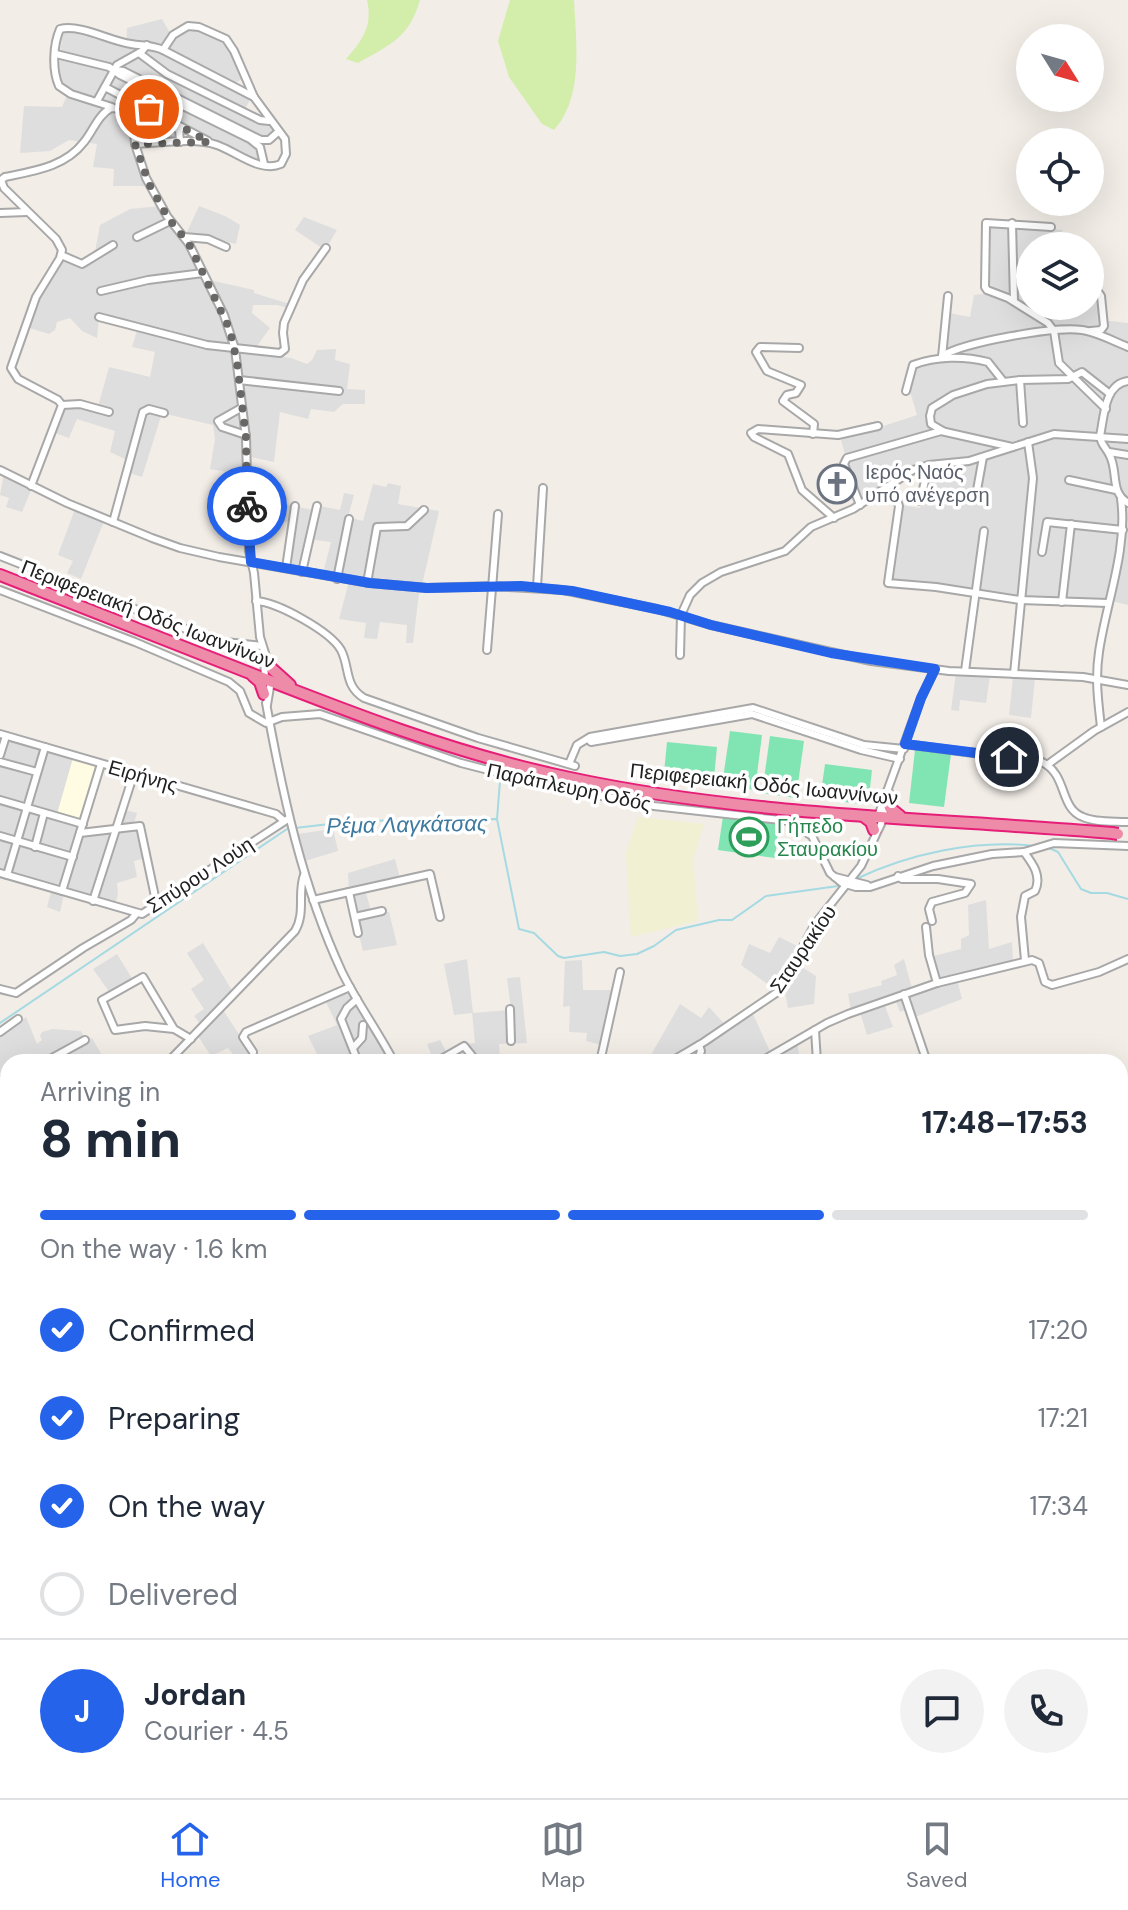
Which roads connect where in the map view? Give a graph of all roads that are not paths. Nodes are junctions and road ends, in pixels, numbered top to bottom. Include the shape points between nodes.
1 (147, 45) junction
2 (163, 50) junction
3 (139, 53) junction
4 (56, 54) junction
5 (114, 70) junction
6 (246, 77) junction
7 (236, 86) junction
8 (105, 87) junction
9 (254, 97) junction
10 (97, 101) junction
11 (112, 107) junction
12 (133, 120) junction
13 (269, 121) junction
14 (278, 132) junction
15 (180, 142) junction
16 (209, 142) junction
17 (135, 144) junction
18 (264, 164) junction
19 (0, 183) edge
20 (27, 212) junction
21 (0, 213) edge
22 (170, 221) junction
23 (1012, 223) junction
24 (1051, 227) dead end
25 (137, 237) dead end
26 (184, 237) junction
27 (113, 245) dead end
28 (226, 247) dead end
29 (326, 248) dead end
30 (61, 255) junction
31 (203, 273) junction
32 (101, 291) dead end
33 (948, 296) dead end
34 (1014, 301) junction
35 (99, 317) dead end
36 (1103, 320) edge
37 (1054, 331) junction
38 (1090, 331) junction
39 (1128, 347) edge
40 (799, 348) dead end
41 (235, 349) junction
42 (942, 357) junction
43 (1073, 377) junction
44 (239, 380) junction
45 (1020, 380) junction
46 (1003, 381) junction
47 (1128, 381) edge
48 (339, 391) dead end
49 (906, 391) dead end
50 (1110, 394) junction
51 (62, 405) junction
52 (241, 408) junction
53 (1106, 409) junction
54 (109, 412) dead end
55 (164, 413) dead end
56 (1023, 423) dead end
57 (878, 426) dead end
58 (943, 431) junction
59 (813, 434) junction
60 (246, 435) junction
61 (1100, 436) junction
62 (1128, 439) edge
63 (1028, 442) junction
64 (1012, 447) junction
65 (1109, 452) junction
66 (1128, 455) edge
67 (983, 457) junction
68 (929, 465) junction
69 (0, 470) edge
70 (1069, 480) dead end
71 (31, 486) junction
72 (543, 488) dead end
73 (977, 490) dead end
74 (1116, 490) junction
75 (882, 491) junction
76 (920, 501) dead end
77 (1125, 501) edge
78 (860, 505) junction
79 (295, 506) dead end
80 (317, 506) dead end
81 (424, 510) dead end
82 (498, 514) dead end
83 (834, 518) junction
84 (349, 519) dead end
85 (113, 522) junction
86 (1071, 524) junction
87 (1123, 530) junction
88 (984, 531) dead end
89 (1125, 541) edge
90 (1042, 552) dead end
91 (0, 556) edge
92 (251, 562) junction
93 (286, 568) junction
94 (302, 572) junction
95 (0, 575) edge
96 (337, 579) junction
97 (367, 583) junction
98 (492, 586) junction
99 (537, 587) junction
100 (0, 590) edge
101 (977, 593) junction
102 (1020, 600) junction
103 (256, 601) junction
104 (1062, 602) junction
105 (1108, 603) junction
106 (681, 615) junction
107 (260, 637) junction
108 (244, 645) junction
109 (262, 646) junction
110 (487, 650) dead end
111 (264, 654) junction
112 (680, 655) dead end
113 (270, 667) junction
114 (935, 669) junction
115 (965, 671) junction
116 (248, 672) junction
117 (1014, 674) junction
118 (1096, 679) junction
119 (268, 680) junction
120 (1128, 685) edge
121 (301, 693) junction
122 (266, 699) junction
123 (1128, 712) edge
124 (268, 714) junction
125 (254, 717) junction
126 (282, 717) junction
127 (269, 723) junction
128 (1101, 727) junction
129 (3, 735) edge
130 (589, 740) junction
131 (905, 746) junction
132 (45, 747) junction
133 (0, 755) edge
134 (900, 759) junction
135 (0, 762) edge
136 (101, 764) junction
137 (1047, 765) junction
138 (37, 772) junction
139 (134, 773) junction
140 (888, 797) junction
141 (0, 800) edge
142 (27, 808) junction
143 (44, 813) junction
144 (861, 815) junction
145 (881, 816) junction
146 (902, 817) junction
147 (286, 820) junction
148 (1115, 821) junction
149 (1128, 822) edge
150 (83, 824) junction
151 (116, 828) junction
152 (80, 833) junction
153 (1119, 834) edge
154 (873, 835) junction
155 (0, 836) edge
156 (17, 841) junction
157 (1114, 845) junction
158 (1128, 846) edge
159 (35, 847) junction
160 (1024, 852) junction
161 (73, 857) junction
162 (304, 873) junction
163 (4, 874) edge
164 (898, 876) junction
165 (850, 883) junction
166 (62, 891) junction
167 (349, 892) junction
168 (313, 900) junction
169 (93, 901) junction
170 (157, 906) junction
171 (382, 911) dead end
172 (136, 914) junction
173 (355, 917) junction
174 (440, 917) dead end
175 (932, 921) dead end
176 (926, 927) dead end
177 (358, 933) dead end
178 (1128, 959) edge
179 (1025, 960) junction
180 (620, 972) dead end
181 (937, 983) junction
182 (350, 987) junction
183 (0, 989) edge
184 (904, 994) junction
185 (357, 999) junction
186 (510, 1009) dead end
187 (18, 1019) dead end
188 (366, 1023) junction
189 (174, 1029) junction
190 (815, 1030) junction
191 (0, 1032) edge
192 (347, 1034) junction
193 (191, 1039) junction
194 (85, 1040) dead end
195 (511, 1041) dead end
196 (699, 1045) junction
197 (353, 1048) junction
198 (253, 1052) dead end
199 (66, 1054) edge
200 (176, 1054) edge
201 (355, 1054) edge
202 (388, 1054) edge
203 (450, 1054) edge
204 (470, 1054) edge
205 (602, 1054) edge
206 (684, 1054) edge
207 (700, 1054) edge
208 (774, 1054) edge
209 (816, 1054) edge
210 (924, 1054) edge

1 - 2 street
1 - 3 street
1 - 4 street via 64,28
2 - 6 street via 181,29 199,27 226,39
2 - 7 street
3 - 5 street
3 - 13 street via 167,74
4 - 5 street
4 - 10 street via 59,86
5 - 8 street
5 - 14 street via 261,140
5 - 18 street via 253,141
6 - 7 street
6 - 9 street
7 - 9 street
8 - 10 street
8 - 16 street
9 - 13 street
10 - 11 street
11 - 12 street
11 - 19 street via 74,153 51,166 3,177
12 - 15 street via 179,129
12 - 17 street
13 - 14 street
14 - 18 street via 286,143 285,159 276,166
15 - 16 street
15 - 17 street
16 - 18 street
17 - 22 street via 146,178
19 - 20 street
20 - 21 street
20 - 30 street via 56,239
22 - 25 street
22 - 26 street
23 - 24 street
23 - 34 street
23 - 34 street via 986,223 985,283 987,290
26 - 28 street
26 - 31 street
27 - 30 street via 82,264
29 - 41 street via 303,280 284,323 283,351
30 - 51 street via 39,292 11,368 18,379
31 - 32 street
31 - 41 street
33 - 42 street
34 - 37 street
35 - 41 street
36 - 38 street via 1101,330
37 - 38 street
37 - 42 street via 984,342
37 - 43 street via 1057,360
38 - 39 street
40 - 59 street via 760,347 756,352 767,371 801,385 783,401 811,420
41 - 44 street
42 - 46 street via 988,362
42 - 49 street via 913,365
43 - 45 street
43 - 50 street via 1085,373
43 - 53 street
44 - 48 street
44 - 52 street
45 - 46 street
45 - 56 street
46 - 58 street via 966,390 934,406 930,422
47 - 50 street
50 - 53 street
51 - 54 street
51 - 71 street
52 - 60 street
52 - 60 street via 218,421
53 - 61 street
55 - 85 street via 143,412
57 - 59 street
58 - 64 street
58 - 78 street via 847,458 844,464
59 - 83 street via 758,429 751,434 788,454 804,492
60 - 92 street
61 - 62 street
61 - 63 street via 1054,434
61 - 65 street
63 - 64 street
63 - 102 street via 1033,478
64 - 67 street
65 - 66 street
65 - 74 street
67 - 68 street
67 - 73 street
68 - 75 street
68 - 76 street
69 - 71 street
70 - 74 street
71 - 85 street
72 - 99 street
74 - 77 street
75 - 78 street
75 - 101 street via 899,506 888,583
77 - 87 street
78 - 83 street
79 - 93 street
80 - 94 street
81 - 97 street via 407,526 377,527
82 - 98 street
83 - 106 street via 811,527 780,553 711,577 690,595
84 - 96 street
85 - 92 street via 180,548
86 - 87 street
86 - 90 street via 1047,522
86 - 104 street
87 - 89 street
88 - 101 street
89 - 105 street
91 - 108 street via 216,641
92 - 93 street
92 - 103 street
93 - 94 street
94 - 96 street
95 - 116 highway, Περιφερειακή Οδός Ιωαννίνων
96 - 97 street
97 - 98 street
98 - 99 street
98 - 110 street
99 - 106 street
100 - 125 street via 233,684
101 - 102 street
101 - 115 street
102 - 104 street
102 - 117 street
103 - 107 street
103 - 130 street via 278,607 332,639 360,695 572,765 577,745
104 - 105 street
105 - 118 street
106 - 112 street
106 - 114 street via 831,653
107 - 108 street
107 - 109 street
108 - 109 street
109 - 111 street
111 - 113 street
111 - 119 street
113 - 119 street
113 - 121 highway
114 - 115 street
114 - 131 street, Σταυρακίου
115 - 117 street
116 - 119 highway, Περιφερειακή Οδός Ιωαννίνων
116 - 122 highway via 260,682
117 - 118 street
118 - 120 street
118 - 128 street
119 - 121 highway, Περιφερειακή Οδός Ιωαννίνων
119 - 122 street
121 - 144 highway, Περιφερειακή Οδός Ιωαννίνων via 420,737 571,778 693,799
122 - 124 street
123 - 128 street
124 - 125 street, Παράπλευρη Οδός
124 - 126 street, Παράπλευρη Οδός
124 - 127 street
125 - 127 street
126 - 127 street, Παράπλευρη Οδός
126 - 165 street, Παράπλευρη Οδός via 324,715 461,763 572,790 654,806 790,821 812,836 834,877
127 - 147 street
128 - 137 street
129 - 132 street, Ειρήνης
129 - 133 street
130 - 131 street via 753,708 866,746
130 - 134 street via 750,713
131 - 134 street, Σταυρακίου
131 - 137 street
132 - 136 street, Ειρήνης
132 - 138 street
134 - 140 street, Σταυρακίου
135 - 138 street
136 - 139 street, Ειρήνης
136 - 150 street
137 - 148 street via 1077,815
138 - 142 street
139 - 147 street, Ειρήνης
139 - 151 street
140 - 145 street, Σταυρακίου
140 - 146 highway via 892,810
141 - 142 street
142 - 143 street
142 - 156 street
143 - 150 street
143 - 159 street
144 - 145 highway, Περιφερειακή Οδός Ιωαννίνων
144 - 154 highway via 871,822
145 - 146 highway, Περιφερειακή Οδός Ιωαννίνων
145 - 154 street, Σταυρακίου
146 - 153 highway, Περιφερειακή Οδός Ιωαννίνων
147 - 162 street
147 - 170 street, Σπύρου Λούη
148 - 149 street
148 - 157 street
150 - 152 street
151 - 152 street
151 - 169 street
151 - 170 street via 140,826
152 - 161 street
154 - 165 street, Σταυρακίου
155 - 156 street
156 - 159 street
156 - 163 street
157 - 158 street, Παράπλευρη Οδός
157 - 160 street, Παράπλευρη Οδός via 1066,842
159 - 161 street
160 - 164 street, Παράπλευρη Οδός via 992,854
160 - 179 street via 1038,883 1025,896 1022,911
161 - 166 street
162 - 168 street
162 - 193 street via 302,914 295,931
163 - 166 street, Σπύρου Λούη
164 - 165 street, Παράπλευρη Οδός via 870,887
164 - 175 street via 971,884 965,893 932,902
165 - 196 street, Σταυρακίου via 815,924 778,992
166 - 169 street, Σπύρου Λούη
167 - 168 street
167 - 173 street
167 - 174 street via 430,874
168 - 182 street
169 - 172 street, Σπύρου Λούη
170 - 172 street, Σπύρου Λούη
171 - 173 street
172 - 183 street via 16,993
173 - 177 street
176 - 181 street
178 - 179 street via 1052,985 1038,962
179 - 181 street
180 - 205 street
181 - 184 street
182 - 185 street
182 - 198 street via 248,1031 243,1037
184 - 190 street
184 - 210 street
185 - 188 street
185 - 192 street via 341,1016
186 - 195 street
187 - 191 street
188 - 192 street
188 - 197 street
188 - 202 street
189 - 189 street via 143,977 102,1000 115,1030
189 - 193 street
190 - 208 street
190 - 209 street
192 - 197 street
193 - 200 street
194 - 199 street
196 - 206 street, Σταυρακίου
196 - 207 street
197 - 201 street
203 - 204 street via 464,1046

